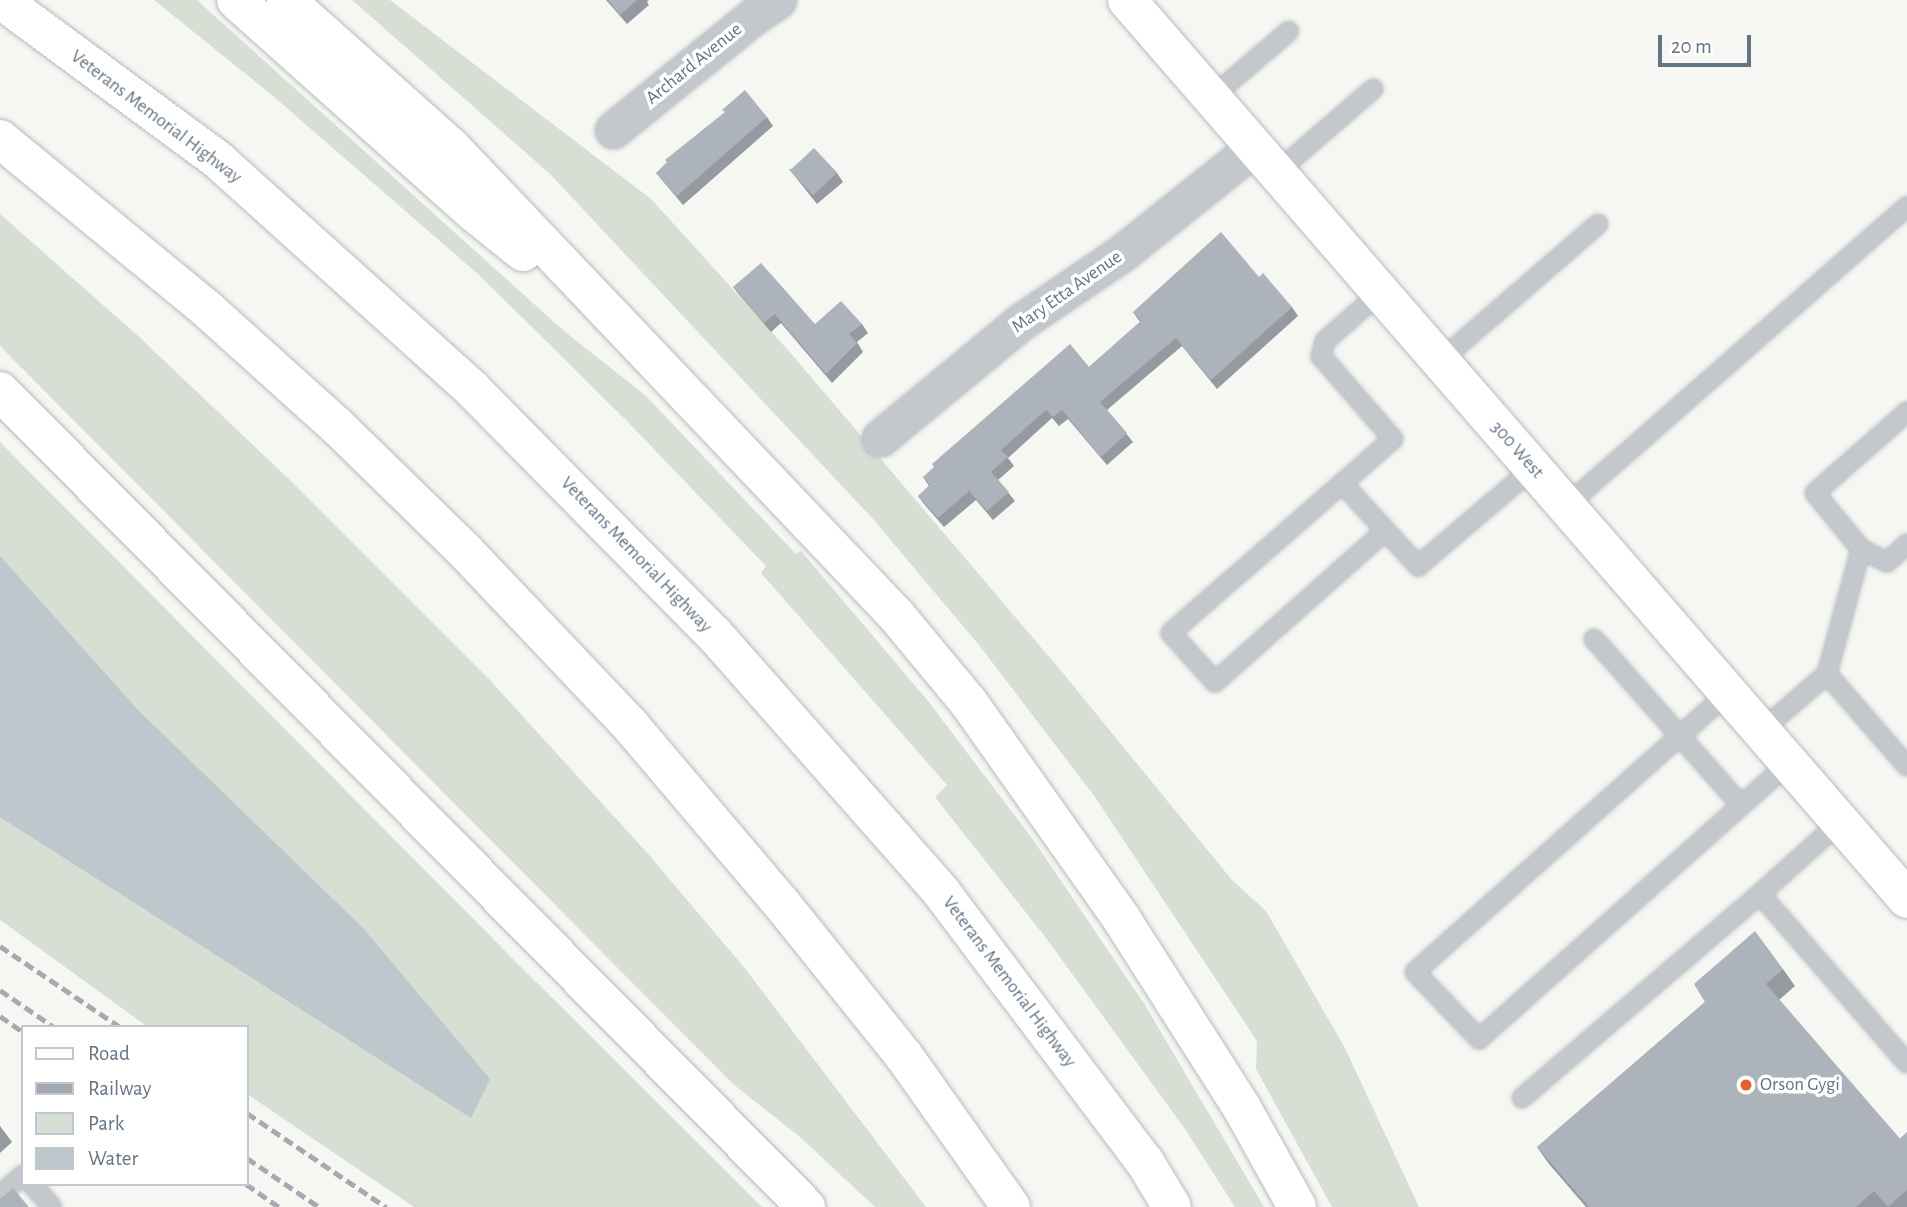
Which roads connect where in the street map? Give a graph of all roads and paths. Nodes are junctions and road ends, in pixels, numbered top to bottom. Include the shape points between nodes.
1 (1, 0) edge
2 (236, 0) edge
3 (286, 0) edge
4 (778, 0) edge
5 (1128, 0) edge
6 (1289, 31) dead end
7 (1373, 89) dead end
8 (1212, 97) junction
9 (613, 130) dead end
10 (0, 139) edge
11 (1266, 160) junction
12 (1907, 206) edge
13 (1598, 224) dead end
14 (1381, 292) junction
15 (637, 344) junction
16 (1440, 361) junction
17 (0, 391) edge
18 (1907, 412) edge
19 (880, 438) dead end
20 (1533, 468) junction
21 (1342, 484) junction
22 (1566, 506) junction
23 (1385, 531) junction
24 (1907, 544) edge
25 (1861, 549) junction
26 (1594, 639) dead end
27 (1827, 674) junction
28 (1728, 693) junction
29 (1761, 731) junction
30 (1679, 736) junction
31 (1789, 763) junction
32 (1907, 765) edge
33 (1741, 805) junction
34 (1840, 822) junction
35 (1902, 885) edge
36 (1760, 894) junction
37 (1907, 1063) edge
38 (1522, 1098) dead end
39 (21, 1177) edge
40 (34, 1186) edge
41 (0, 1195) edge
42 (52, 1207) edge
43 (806, 1207) edge
44 (1011, 1207) edge
45 (1172, 1207) edge
46 (1297, 1207) edge

1 - 45 main road, Veterans Memorial Highway via 219,161 472,389 713,634 942,894 1145,1162
2 - 15 main road via 473,212
3 - 15 main road via 452,148
4 - 9 street, Archard Avenue
5 - 8 main road, 300 West
6 - 8 lane
7 - 11 lane
8 - 11 main road, 300 West
10 - 44 main road via 208,309 465,551 621,716 781,903 904,1056
11 - 14 main road, 300 West
11 - 19 street, Mary Etta Avenue via 1022,321
12 - 22 lane
13 - 16 lane
14 - 16 main road, 300 West
14 - 21 lane via 1325,341 1321,356 1393,439
15 - 46 main road via 896,615 969,703 1128,929 1242,1108
16 - 20 main road, 300 West
17 - 43 main road
18 - 25 lane via 1815,493
20 - 22 main road, 300 West
20 - 23 lane via 1419,566
21 - 23 lane
21 - 23 lane via 1171,633 1215,682
22 - 28 main road, 300 West
24 - 25 lane via 1888,562
25 - 27 lane
26 - 30 lane
27 - 29 lane
27 - 32 lane
28 - 29 main road, 300 West
28 - 30 lane
29 - 31 main road, 300 West
30 - 33 lane
30 - 33 lane via 1416,972 1479,1039
31 - 33 lane
31 - 34 main road, 300 West
34 - 35 main road, 300 West
34 - 36 lane
36 - 37 lane
36 - 38 lane
39 - 41 lane
40 - 42 lane

